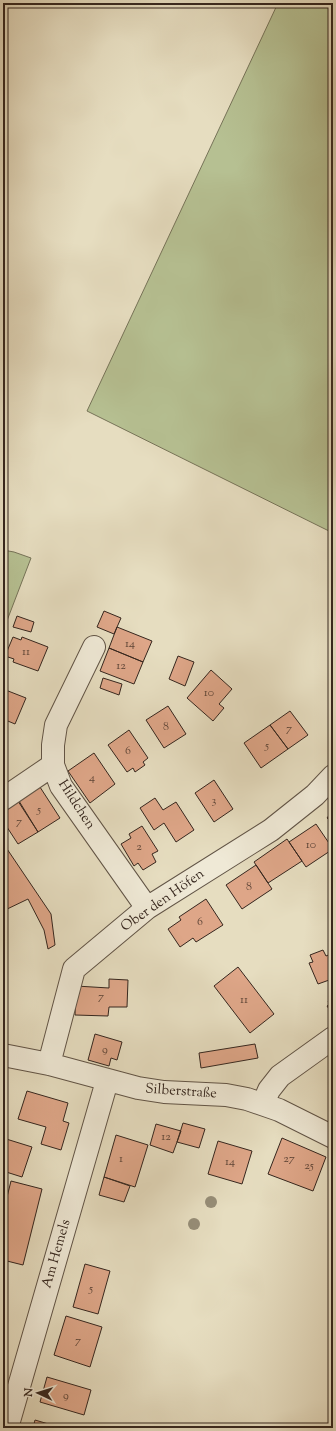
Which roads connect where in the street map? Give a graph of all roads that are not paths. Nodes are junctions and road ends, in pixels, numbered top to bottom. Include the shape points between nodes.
1 (94, 647) dead end
2 (53, 765) junction
3 (333, 776) edge
4 (3, 798) edge
5 (147, 908) junction
6 (333, 1038) edge
7 (3, 1055) edge
8 (49, 1064) junction
9 (107, 1081) junction
10 (263, 1104) junction
11 (333, 1137) edge
12 (8, 1428) edge

1 - 2 street, Hildchen via 56,725
2 - 4 street
2 - 5 street, Hildchen via 61,786
3 - 5 street, Ober den Höfen via 315,796 271,830
5 - 8 street, Ober den Höfen via 74,969
6 - 10 street via 280,1076 269,1090
7 - 8 street, Silberstraße
8 - 9 street, Silberstraße
9 - 10 street, Silberstraße via 164,1092 226,1095
9 - 12 street, Am Hemels
10 - 11 street, Silberstraße

